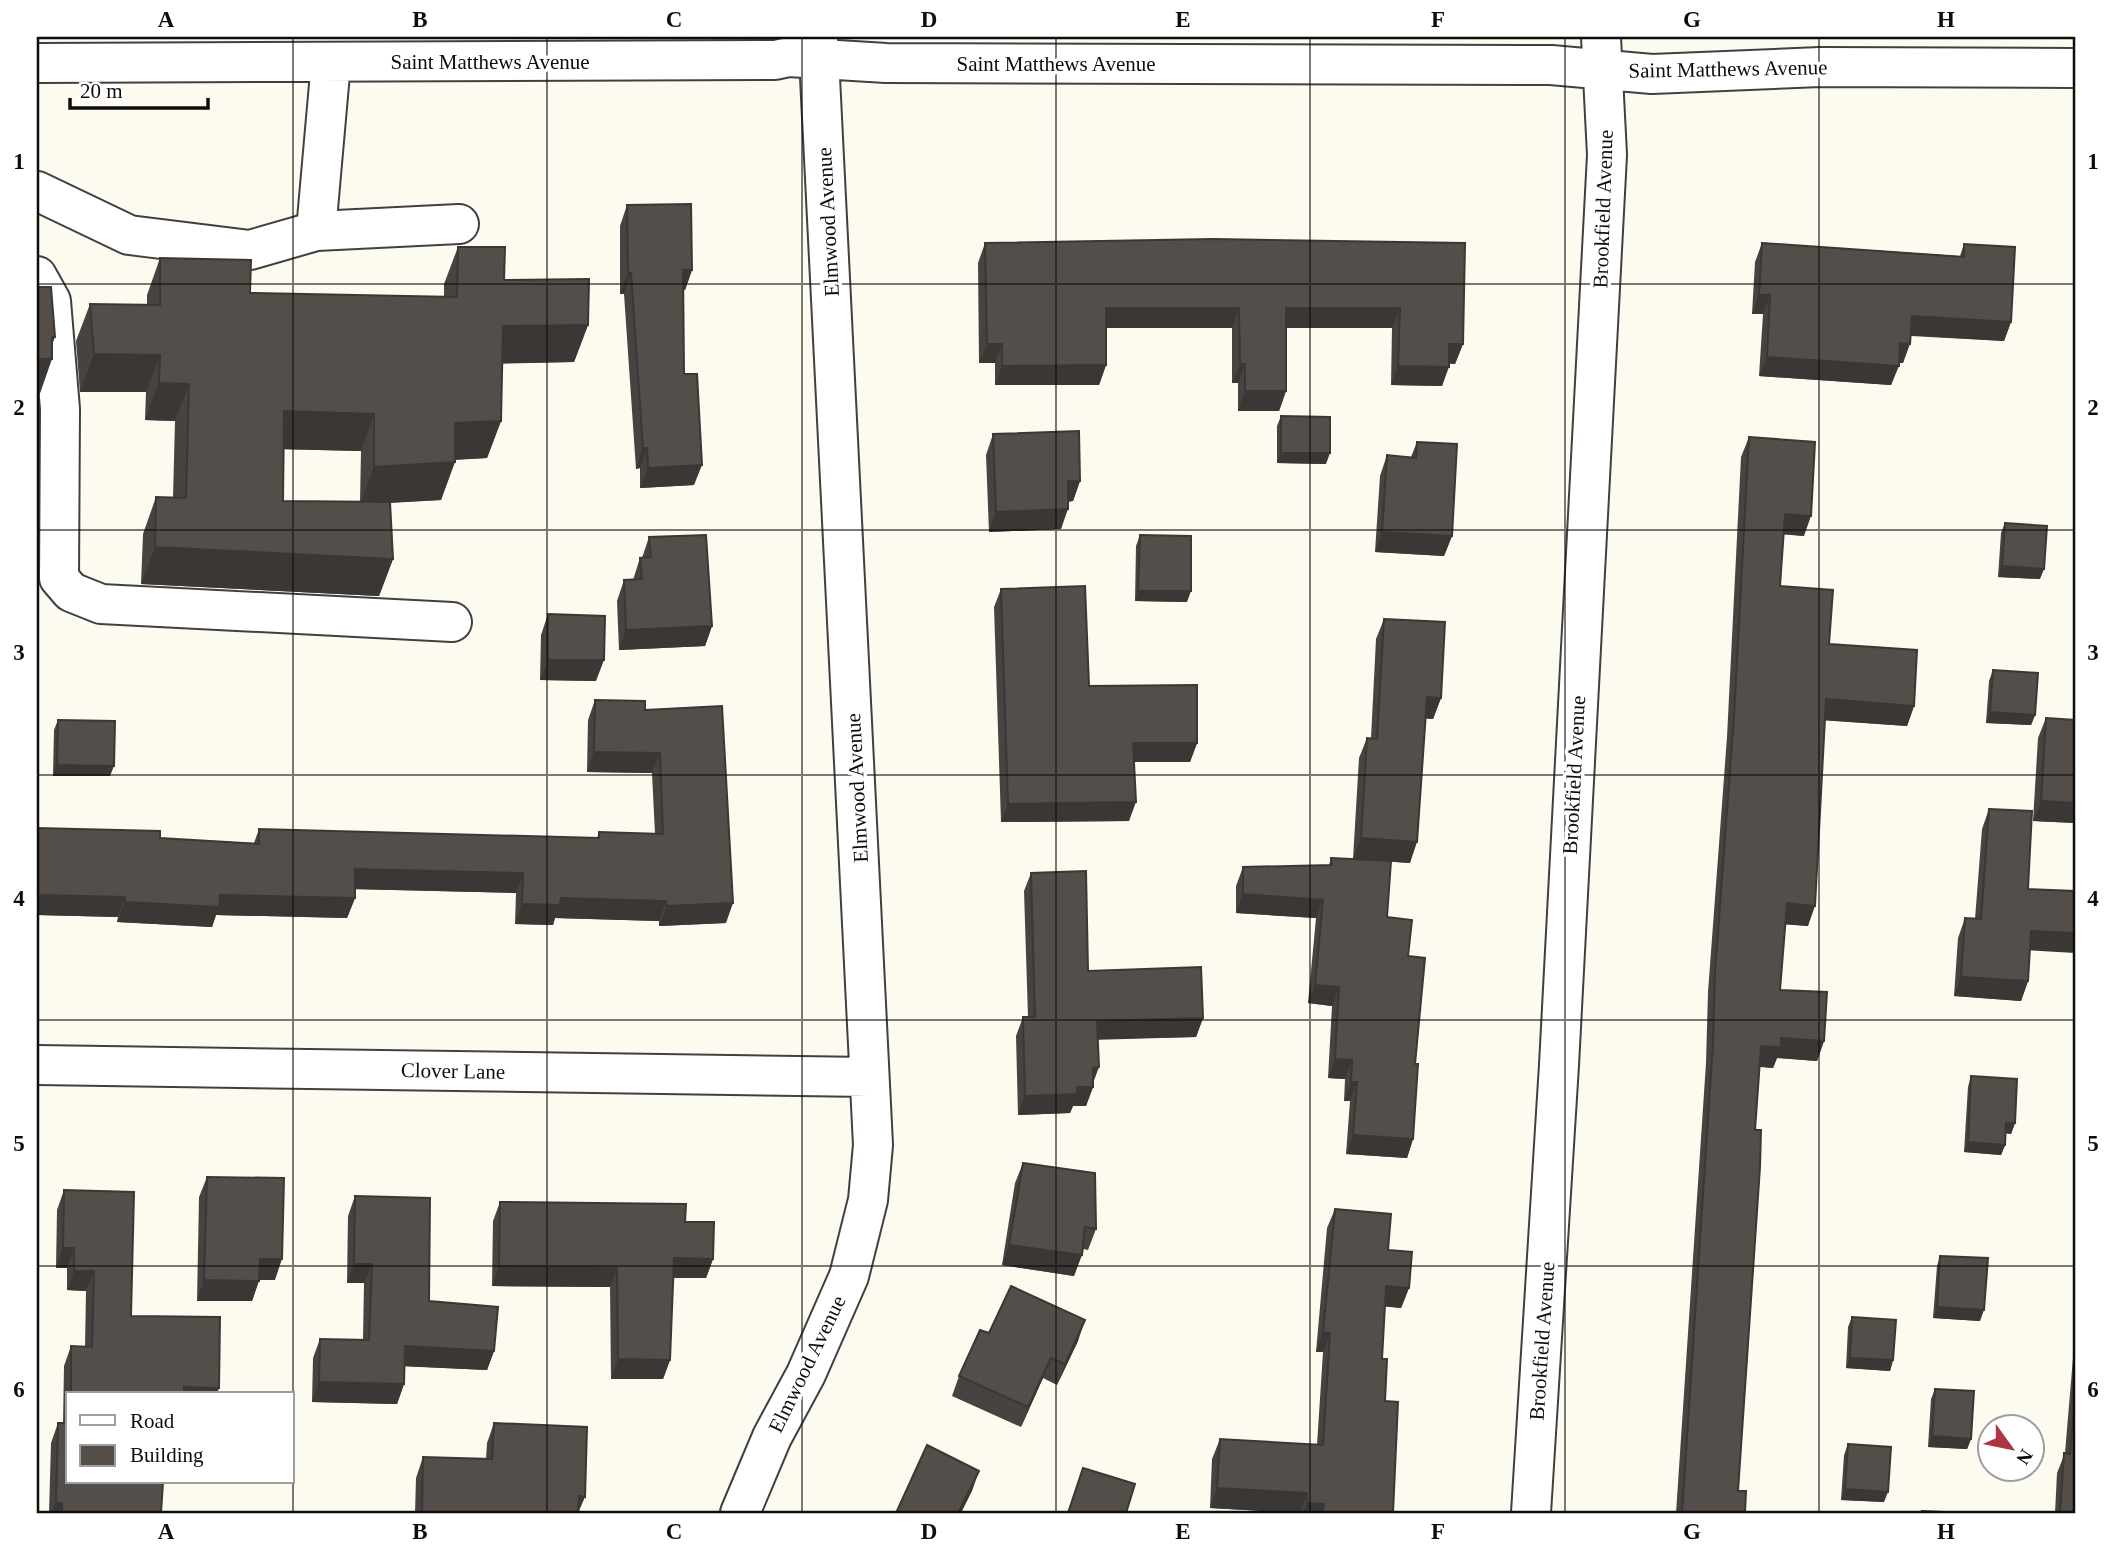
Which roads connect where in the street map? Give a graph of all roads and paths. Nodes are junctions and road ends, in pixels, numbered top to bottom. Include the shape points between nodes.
1 (819, 47) edge
2 (1603, 53) edge
3 (331, 62) junction
4 (37, 64) edge
5 (2075, 68) edge
6 (37, 191) edge
7 (459, 224) dead end
8 (316, 231) junction
9 (37, 276) edge
10 (452, 622) dead end
11 (37, 1065) edge
12 (869, 1077) junction
13 (740, 1513) edge
14 (1531, 1513) edge

1 - 2 street, Saint Matthews Avenue via 886,63 1551,65
1 - 3 street, Saint Matthews Avenue
1 - 12 street, Elmwood Avenue via 868,984
2 - 5 street, Saint Matthews Avenue via 1652,74 1819,66
2 - 14 street, Brookfield Avenue via 1606,169
3 - 4 street, Saint Matthews Avenue
3 - 8 street
6 - 8 street via 130,235 250,250
7 - 8 street
9 - 10 street via 51,301 60,409 59,578 71,593 101,604
11 - 12 street, Clover Lane
12 - 13 street, Elmwood Avenue via 873,1145 869,1200 859,1246

